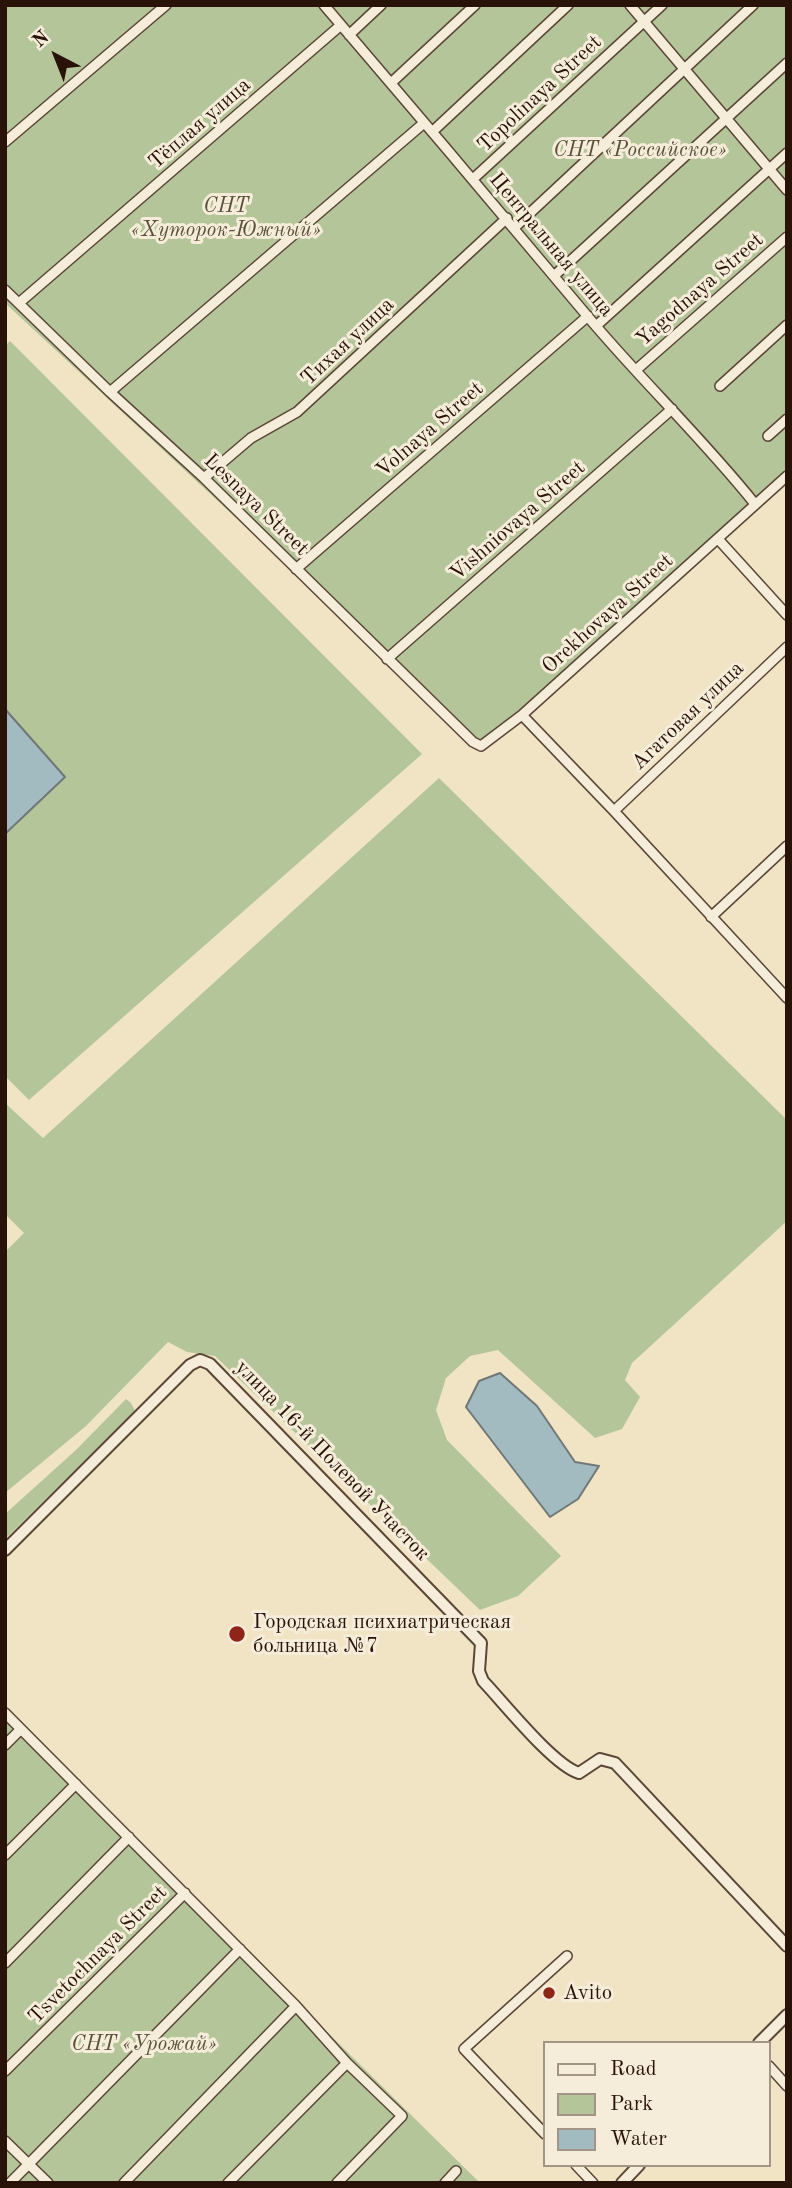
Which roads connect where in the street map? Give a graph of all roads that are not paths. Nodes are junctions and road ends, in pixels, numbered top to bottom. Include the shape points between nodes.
1 (166, 5) edge
2 (324, 5) edge
3 (381, 5) edge
4 (475, 5) edge
5 (568, 5) edge
6 (630, 5) edge
7 (662, 5) edge
8 (753, 5) edge
9 (644, 22) junction
10 (341, 25) junction
11 (349, 35) junction
12 (787, 63) edge
13 (685, 70) junction
14 (391, 83) junction
15 (726, 121) junction
16 (425, 123) junction
17 (432, 132) junction
18 (5, 142) edge
19 (787, 153) edge
20 (769, 170) junction
21 (473, 179) junction
22 (787, 190) edge
23 (507, 218) junction
24 (515, 228) junction
25 (787, 237) edge
26 (555, 275) junction
27 (5, 290) edge
28 (19, 303) junction
29 (588, 316) junction
30 (787, 325) edge
31 (596, 326) junction
32 (636, 370) junction
33 (720, 386) dead end
34 (110, 392) junction
35 (672, 409) junction
36 (787, 419) edge
37 (768, 436) dead end
38 (787, 476) edge
39 (204, 478) junction
40 (755, 504) junction
41 (718, 539) junction
42 (296, 569) junction
43 (787, 615) edge
44 (787, 647) edge
45 (387, 659) junction
46 (522, 715) junction
47 (481, 746) joint
48 (614, 811) junction
49 (787, 846) edge
50 (711, 917) junction
51 (787, 998) edge
52 (5, 1550) edge
53 (5, 1713) edge
54 (21, 1729) junction
55 (5, 1745) edge
56 (76, 1784) junction
57 (129, 1837) junction
58 (5, 1855) edge
59 (185, 1893) junction
60 (787, 1945) edge
61 (240, 1949) junction
62 (567, 1956) dead end
63 (5, 1963) edge
64 (296, 2006) junction
65 (787, 2015) edge
66 (761, 2041) edge
67 (347, 2063) junction
68 (771, 2068) edge
69 (5, 2071) edge
70 (787, 2086) edge
71 (544, 2133) edge
72 (5, 2141) edge
73 (29, 2164) junction
74 (578, 2167) edge
75 (637, 2167) edge
76 (456, 2171) dead end
77 (10, 2183) edge
78 (48, 2183) edge
79 (124, 2183) edge
80 (228, 2183) edge
81 (337, 2183) edge
82 (445, 2183) edge
83 (593, 2183) edge
84 (622, 2183) edge

1 - 18 street
2 - 10 street, Центральная улица
3 - 11 street
4 - 14 street
5 - 17 street
6 - 9 street
7 - 9 street, Topolinaya Street
8 - 13 street
9 - 13 street
9 - 21 street, Topolinaya Street
10 - 11 street, Центральная улица
10 - 28 street, Тёплая улица
11 - 14 street, Центральная улица
12 - 15 street
13 - 15 street
13 - 24 street
14 - 16 street, Центральная улица
15 - 20 street
15 - 26 street
16 - 17 street, Центральная улица
16 - 34 street
17 - 21 street, Центральная улица
19 - 20 street
20 - 22 street
20 - 31 street
21 - 23 street, Центральная улица
23 - 24 street, Центральная улица
23 - 39 street, Тихая улица via 297,412 251,438
24 - 26 street, Центральная улица
25 - 32 street, Yagodnaya Street
26 - 29 street, Центральная улица
27 - 28 street, Lesnaya Street
28 - 34 street, Lesnaya Street
29 - 31 street, Центральная улица
29 - 42 street, Volnaya Street
30 - 33 street
31 - 32 street, Центральная улица
32 - 35 street, Центральная улица
34 - 39 street, Lesnaya Street
35 - 40 street, Центральная улица
35 - 45 street, Vishniovaya Street
36 - 37 street
38 - 40 street, Orekhovaya Street
39 - 42 street, Lesnaya Street
40 - 41 street, Orekhovaya Street
41 - 43 street
41 - 46 street, Orekhovaya Street
42 - 45 street, Lesnaya Street
44 - 48 street, Агатовая улица
45 - 47 street, Lesnaya Street
46 - 47 street, Orekhovaya Street
46 - 48 street
48 - 50 street
49 - 50 street
50 - 51 street
52 - 60 street, улица 16-й Полевой Участок via 190,1365 200,1360 210,1364 481,1643 483,1681 552,1754 579,1773 600,1759 610,1761
53 - 54 street
54 - 55 street
54 - 56 street
56 - 57 street
56 - 58 street
57 - 59 street
57 - 63 street
59 - 61 street
59 - 69 street, Tsvetochnaya Street
61 - 64 street
61 - 73 street
62 - 71 street via 464,2049
64 - 67 street
64 - 79 street
65 - 66 street
67 - 80 street
67 - 81 street via 402,2116
68 - 70 street
72 - 73 street
73 - 77 street
73 - 78 street
74 - 83 street
75 - 84 street
76 - 82 street

